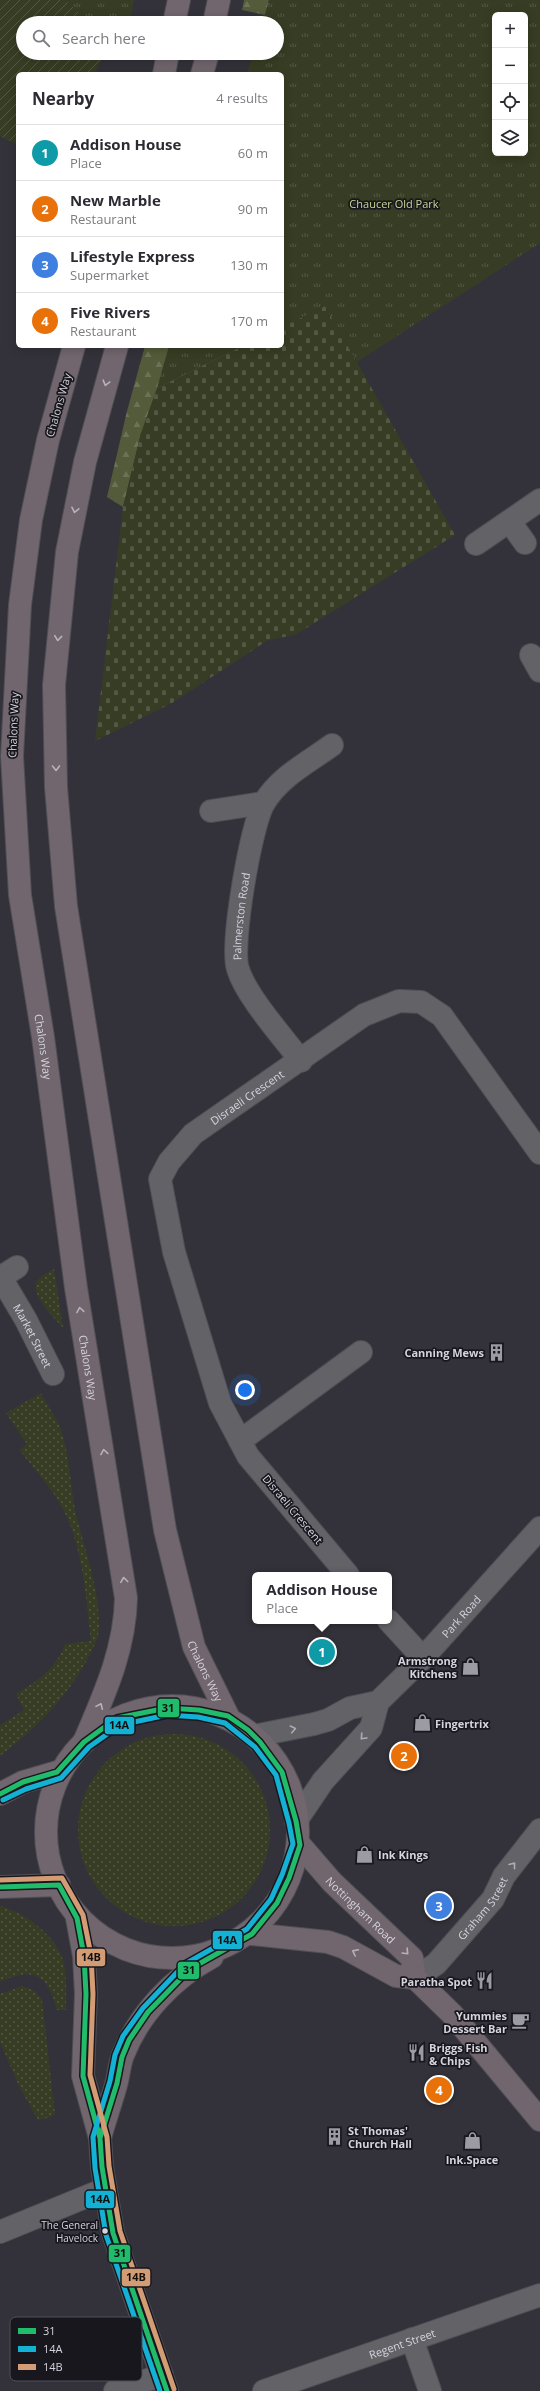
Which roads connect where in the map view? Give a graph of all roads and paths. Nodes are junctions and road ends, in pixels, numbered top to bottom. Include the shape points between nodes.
1 (179, 0) edge
2 (219, 0) edge
3 (176, 16) edge
4 (216, 16) edge
5 (167, 60) edge
6 (206, 60) edge
7 (164, 72) edge
8 (203, 72) edge
9 (73, 348) edge
10 (116, 348) edge
11 (540, 500) edge
12 (510, 522) junction
13 (525, 543) dead end
14 (476, 544) dead end
15 (332, 745) dead end
16 (264, 803) junction
17 (211, 811) dead end
18 (301, 1061) junction
19 (540, 1153) edge
20 (6, 1274) edge
21 (361, 1352) dead end
22 (52, 1374) dead end
23 (240, 1441) junction
24 (540, 1528) edge
25 (345, 1572) edge
26 (392, 1624) edge
27 (423, 1658) junction
28 (378, 1702) junction
29 (228, 1716) junction
30 (254, 1736) junction
31 (84, 1742) junction
32 (57, 1772) junction
33 (0, 1794) edge
34 (296, 1821) junction
35 (540, 1830) edge
36 (300, 1845) junction
37 (59, 1885) junction
38 (0, 1887) edge
39 (77, 1918) junction
40 (252, 1934) junction
41 (225, 1950) junction
42 (415, 1978) junction
43 (540, 2120) edge
44 (100, 2138) junction
45 (105, 2189) junction
46 (0, 2232) edge
47 (540, 2295) edge
48 (141, 2317) edge
49 (142, 2319) edge
50 (412, 2339) junction
51 (165, 2383) edge
52 (115, 2391) edge
53 (264, 2391) edge
54 (430, 2391) edge

1 - 3 main road
2 - 4 main road
5 - 7 main road
6 - 8 main road
31 -> 9 main road, Chalons Way via 112,1679 126,1625 126,1598 76,1288 43,1037 20,895 12,756 20,605 31,520 48,440
10 -> 29 main road, Chalons Way via 85,462 67,552 54,685 56,795 66,906 165,1530 194,1647
11 - 12 street
12 - 13 street
12 - 14 street
15 - 16 street, Palmerston Road via 291,772
16 - 17 street
16 - 18 street, Palmerston Road via 248,856 238,922 237,968 245,985
18 - 19 street, Disraeli Crescent via 364,1015 399,1001 421,1002 442,1016
18 - 23 street, Disraeli Crescent via 193,1134 169,1162 160,1179 174,1252 217,1395
20 - 22 street, Market Street
21 - 23 street
23 - 25 street, Disraeli Crescent via 248,1456
24 - 27 street, Park Road
26 - 27 street
27 - 28 street, Park Road
30 -> 28 street via 314,1724 350,1708
28 -> 34 street via 371,1728 323,1781
29 - 30 main road
29 - 31 main road via 199,1710 166,1708 143,1712 117,1718
30 - 34 main road via 282,1772
31 - 32 main road
32 - 33 main road via 23,1782
32 - 37 main road via 52,1790 49,1834
34 - 36 main road
42 -> 35 street, Graham Street via 436,1964 493,1899 504,1876
36 - 40 main road via 290,1878 277,1903
36 -> 42 main road, Nottingham Road via 332,1882 412,1958
37 - 38 main road
37 - 39 main road
39 - 41 main road via 109,1939 132,1950 154,1955 197,1956
39 - 44 main road via 84,1956 86,1994 83,2076
40 - 41 main road
42 -> 40 main road via 396,1976 343,1946 328,1942
41 - 44 main road via 190,1969 156,2002 139,2024 122,2057
42 - 43 main road via 452,2014
44 - 45 main road
45 - 46 street
45 - 48 main road via 118,2252
47 - 50 street, Regent Street
49 - 51 main road
50 - 53 street, Regent Street
50 - 54 street
51 - 52 street

